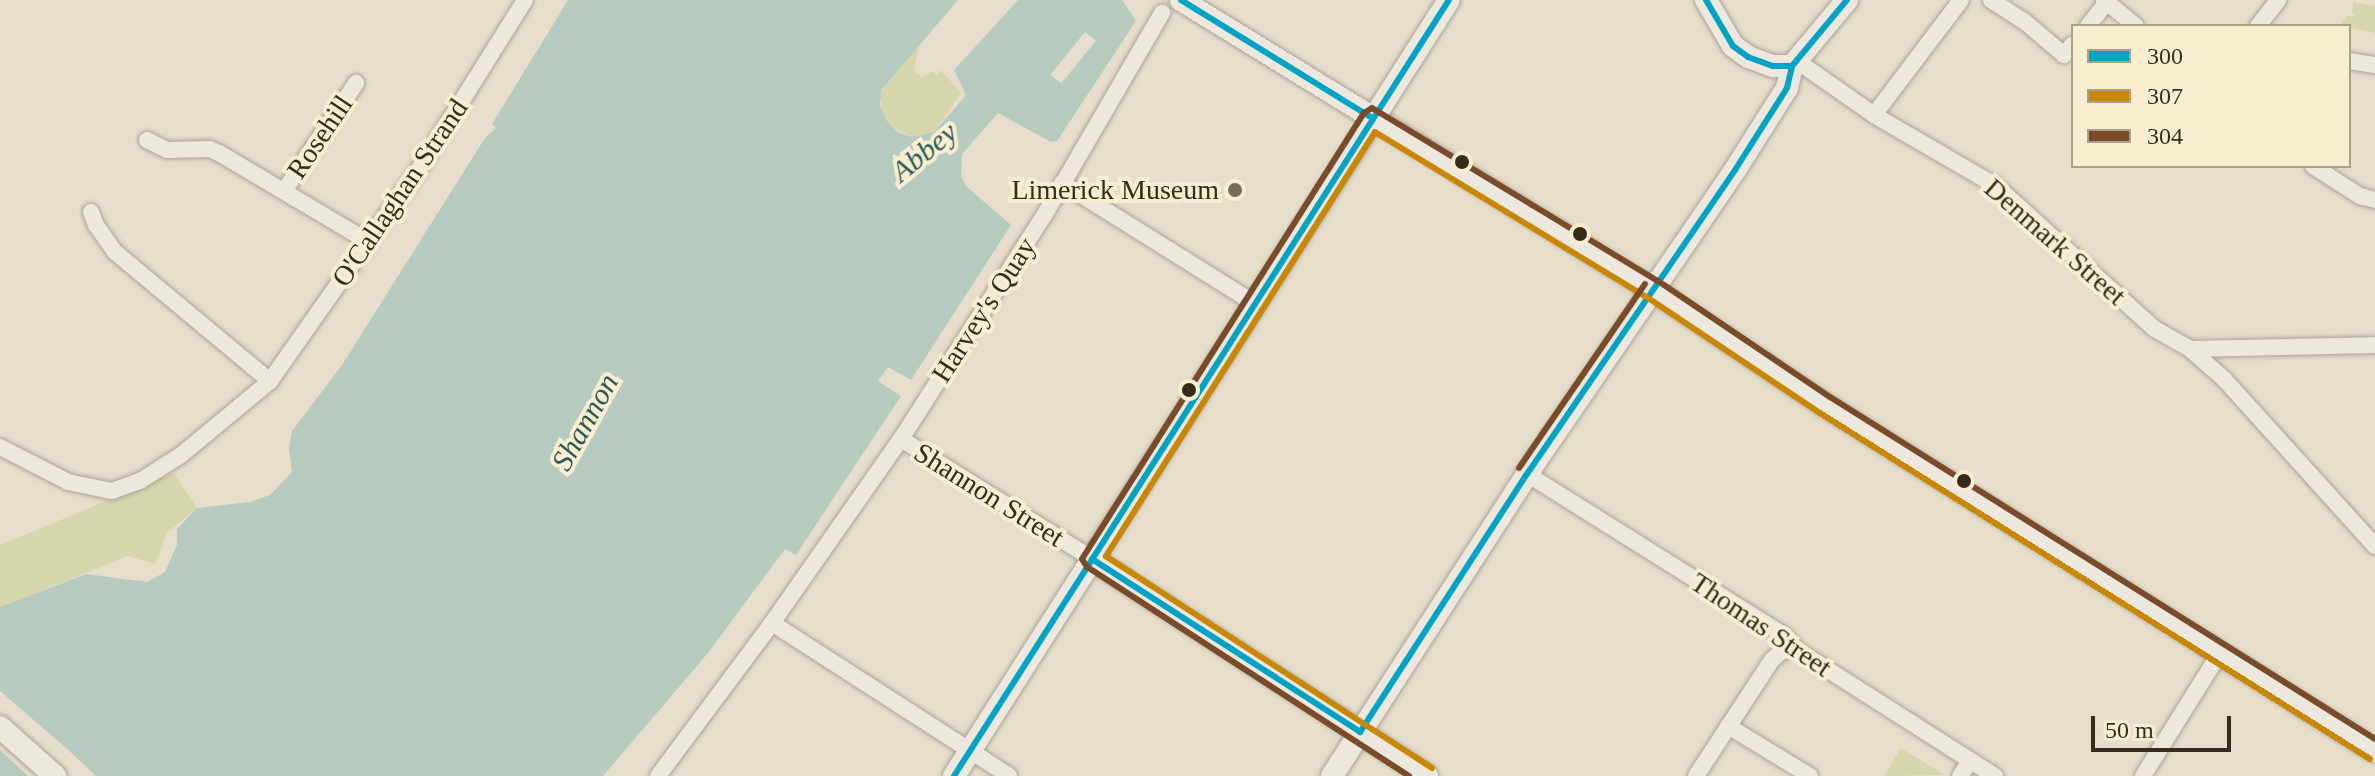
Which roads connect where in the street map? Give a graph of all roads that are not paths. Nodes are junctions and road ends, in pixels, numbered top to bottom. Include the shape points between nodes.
1 (525, 0) edge
2 (1181, 0) edge
3 (1449, 0) edge
4 (1706, 0) edge
5 (1847, 0) edge
6 (1961, 0) edge
7 (1991, 0) edge
8 (2278, 0) edge
9 (2105, 1) edge
10 (1162, 13) dead end
11 (2089, 24) edge
12 (2134, 24) edge
13 (2260, 24) edge
14 (2071, 46) edge
15 (2351, 61) edge
16 (1794, 64) junction
17 (2375, 65) edge
18 (356, 83) dead end
19 (1874, 115) junction
20 (1372, 118) junction
21 (147, 140) dead end
22 (2316, 168) edge
23 (1062, 183) junction
24 (284, 191) junction
25 (2375, 200) edge
26 (91, 212) dead end
27 (369, 242) junction
28 (1653, 290) junction
29 (1256, 304) junction
30 (2375, 345) edge
31 (2190, 349) junction
32 (270, 381) junction
33 (901, 439) junction
34 (0, 447) edge
35 (1527, 474) junction
36 (2375, 546) edge
37 (1092, 559) junction
38 (772, 623) junction
39 (1797, 650) junction
40 (2221, 651) junction
41 (1728, 726) junction
42 (0, 727) edge
43 (1360, 732) junction
44 (2375, 751) edge
45 (969, 752) junction
46 (1970, 761) junction
47 (55, 776) edge
48 (658, 776) edge
49 (954, 776) edge
50 (1009, 776) edge
51 (1332, 776) edge
52 (1427, 776) edge
53 (1696, 776) edge
54 (1810, 776) edge
55 (1960, 776) edge
56 (1995, 776) edge
57 (2143, 776) edge

1 - 27 street, O'Callaghan Strand
2 - 20 main road
3 - 20 main road
4 - 16 main road via 1715,21 1754,62
5 - 16 main road
6 - 19 street
7 - 14 street via 2064,55
8 - 13 street
9 - 11 street
9 - 12 street
10 - 23 street, Harvey's Quay
15 - 17 street
16 - 19 street, Denmark Street
16 - 28 main road via 1786,91
18 - 24 street, Rosehill
19 - 31 street, Denmark Street via 1996,186 2070,244 2155,329
20 - 28 main road
20 - 29 main road
21 - 24 street, Rosehill via 178,152 210,149
22 - 25 street
23 - 29 street
23 - 33 street, Harvey's Quay
24 - 27 street, Rosehill
26 - 32 street via 115,252
27 - 32 street, O'Callaghan Strand
28 - 35 main road
28 - 40 main road via 1825,405
29 - 37 main road
30 - 31 street
31 - 36 street, Denmark Street via 2224,379
32 - 34 street, O'Callaghan Strand via 181,455 140,481 112,491 68,482
33 - 37 street, Shannon Street
33 - 38 street, Harvey's Quay
35 - 39 street, Thomas Street via 1784,635
35 - 43 main road
37 - 43 main road, Shannon Street
37 - 45 main road
38 - 45 street
38 - 48 street, Harvey's Quay
39 - 41 street via 1782,651 1772,660
39 - 46 street, Thomas Street
40 - 44 main road
40 - 57 street
41 - 53 street
41 - 54 street
42 - 47 main road
43 - 51 main road
43 - 52 main road, Shannon Street
45 - 49 main road
45 - 50 street
46 - 55 street
46 - 56 street, Thomas Street

